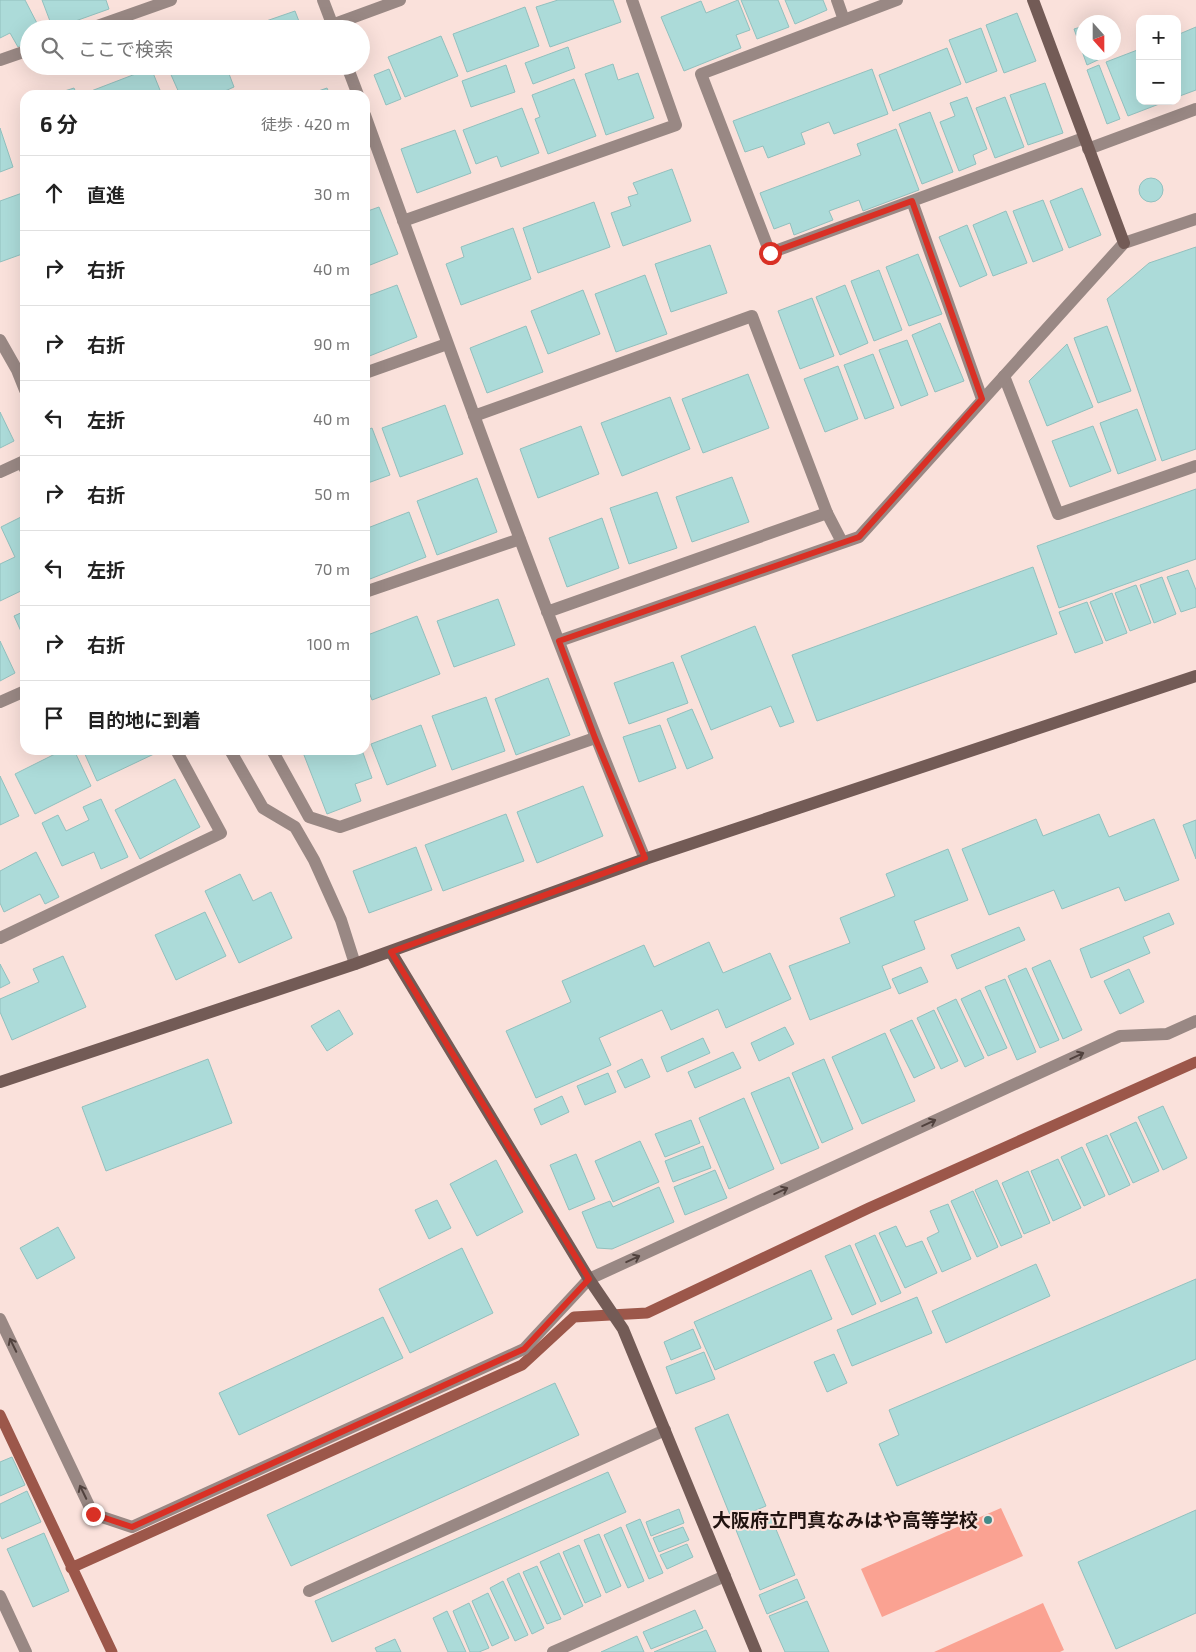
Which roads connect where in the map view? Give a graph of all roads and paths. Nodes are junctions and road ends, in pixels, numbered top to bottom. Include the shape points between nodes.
1 (171, 0) edge
2 (324, 0) edge
3 (400, 0) edge
4 (632, 0) edge
5 (837, 0) edge
6 (897, 0) edge
7 (1033, 0) edge
8 (114, 20) edge
9 (331, 20) edge
10 (350, 20) edge
11 (844, 20) junction
12 (20, 53) edge
13 (0, 60) edge
14 (350, 75) edge
15 (356, 90) edge
16 (1196, 108) edge
17 (1086, 143) junction
18 (371, 149) edge
19 (912, 201) junction
20 (1196, 219) edge
21 (403, 221) junction
22 (1124, 243) junction
23 (0, 340) edge
24 (447, 344) junction
25 (370, 371) edge
26 (1004, 376) junction
27 (20, 378) edge
28 (982, 399) junction
29 (474, 416) junction
30 (20, 463) edge
31 (1196, 466) edge
32 (0, 472) edge
33 (827, 513) junction
34 (520, 539) junction
35 (842, 542) junction
36 (370, 590) edge
37 (547, 612) junction
38 (559, 641) junction
39 (1196, 676) edge
40 (20, 692) edge
41 (0, 702) edge
42 (595, 738) junction
43 (179, 755) edge
44 (233, 755) edge
45 (275, 755) edge
46 (645, 858) junction
47 (0, 938) edge
48 (391, 952) junction
49 (355, 964) junction
50 (1196, 1021) edge
51 (0, 1082) edge
52 (589, 1279) junction
53 (0, 1319) edge
54 (665, 1430) junction
55 (725, 1576) junction
56 (309, 1591) dead end
57 (0, 1596) edge
58 (26, 1652) edge
59 (553, 1652) edge
60 (756, 1652) edge

1 - 8 street
2 - 9 street
3 - 10 street
4 - 21 street via 676,125
5 - 11 street
6 - 11 street
7 - 17 street
11 - 19 street via 701,74 770,253
12 - 13 street
14 - 15 street
16 - 17 street
17 - 19 street
17 - 22 street
18 - 21 street
19 - 28 street
20 - 22 street
21 - 24 street
22 - 26 street
23 - 27 street
24 - 25 street
24 - 29 street
26 - 28 street
26 - 31 street via 1058,514
28 - 35 street via 859,537
29 - 33 street via 752,316
29 - 34 street
30 - 32 street
33 - 35 street
33 - 37 street
34 - 36 street
34 - 37 street
35 - 38 street
37 - 38 street
38 - 42 street
39 - 46 street
40 - 41 street
42 - 45 street via 340,827 309,816
42 - 46 street
43 - 47 street via 221,833
44 - 49 street via 263,808 295,827 341,920
46 - 48 street
48 - 49 street
48 - 52 street
49 - 51 street
52 -> 50 street via 1120,1036 1167,1034
52 -> 53 street via 524,1349 132,1527 93,1514
52 - 54 street via 623,1329
54 - 55 street
54 - 56 street
55 - 59 street
55 - 60 street
57 - 58 street

